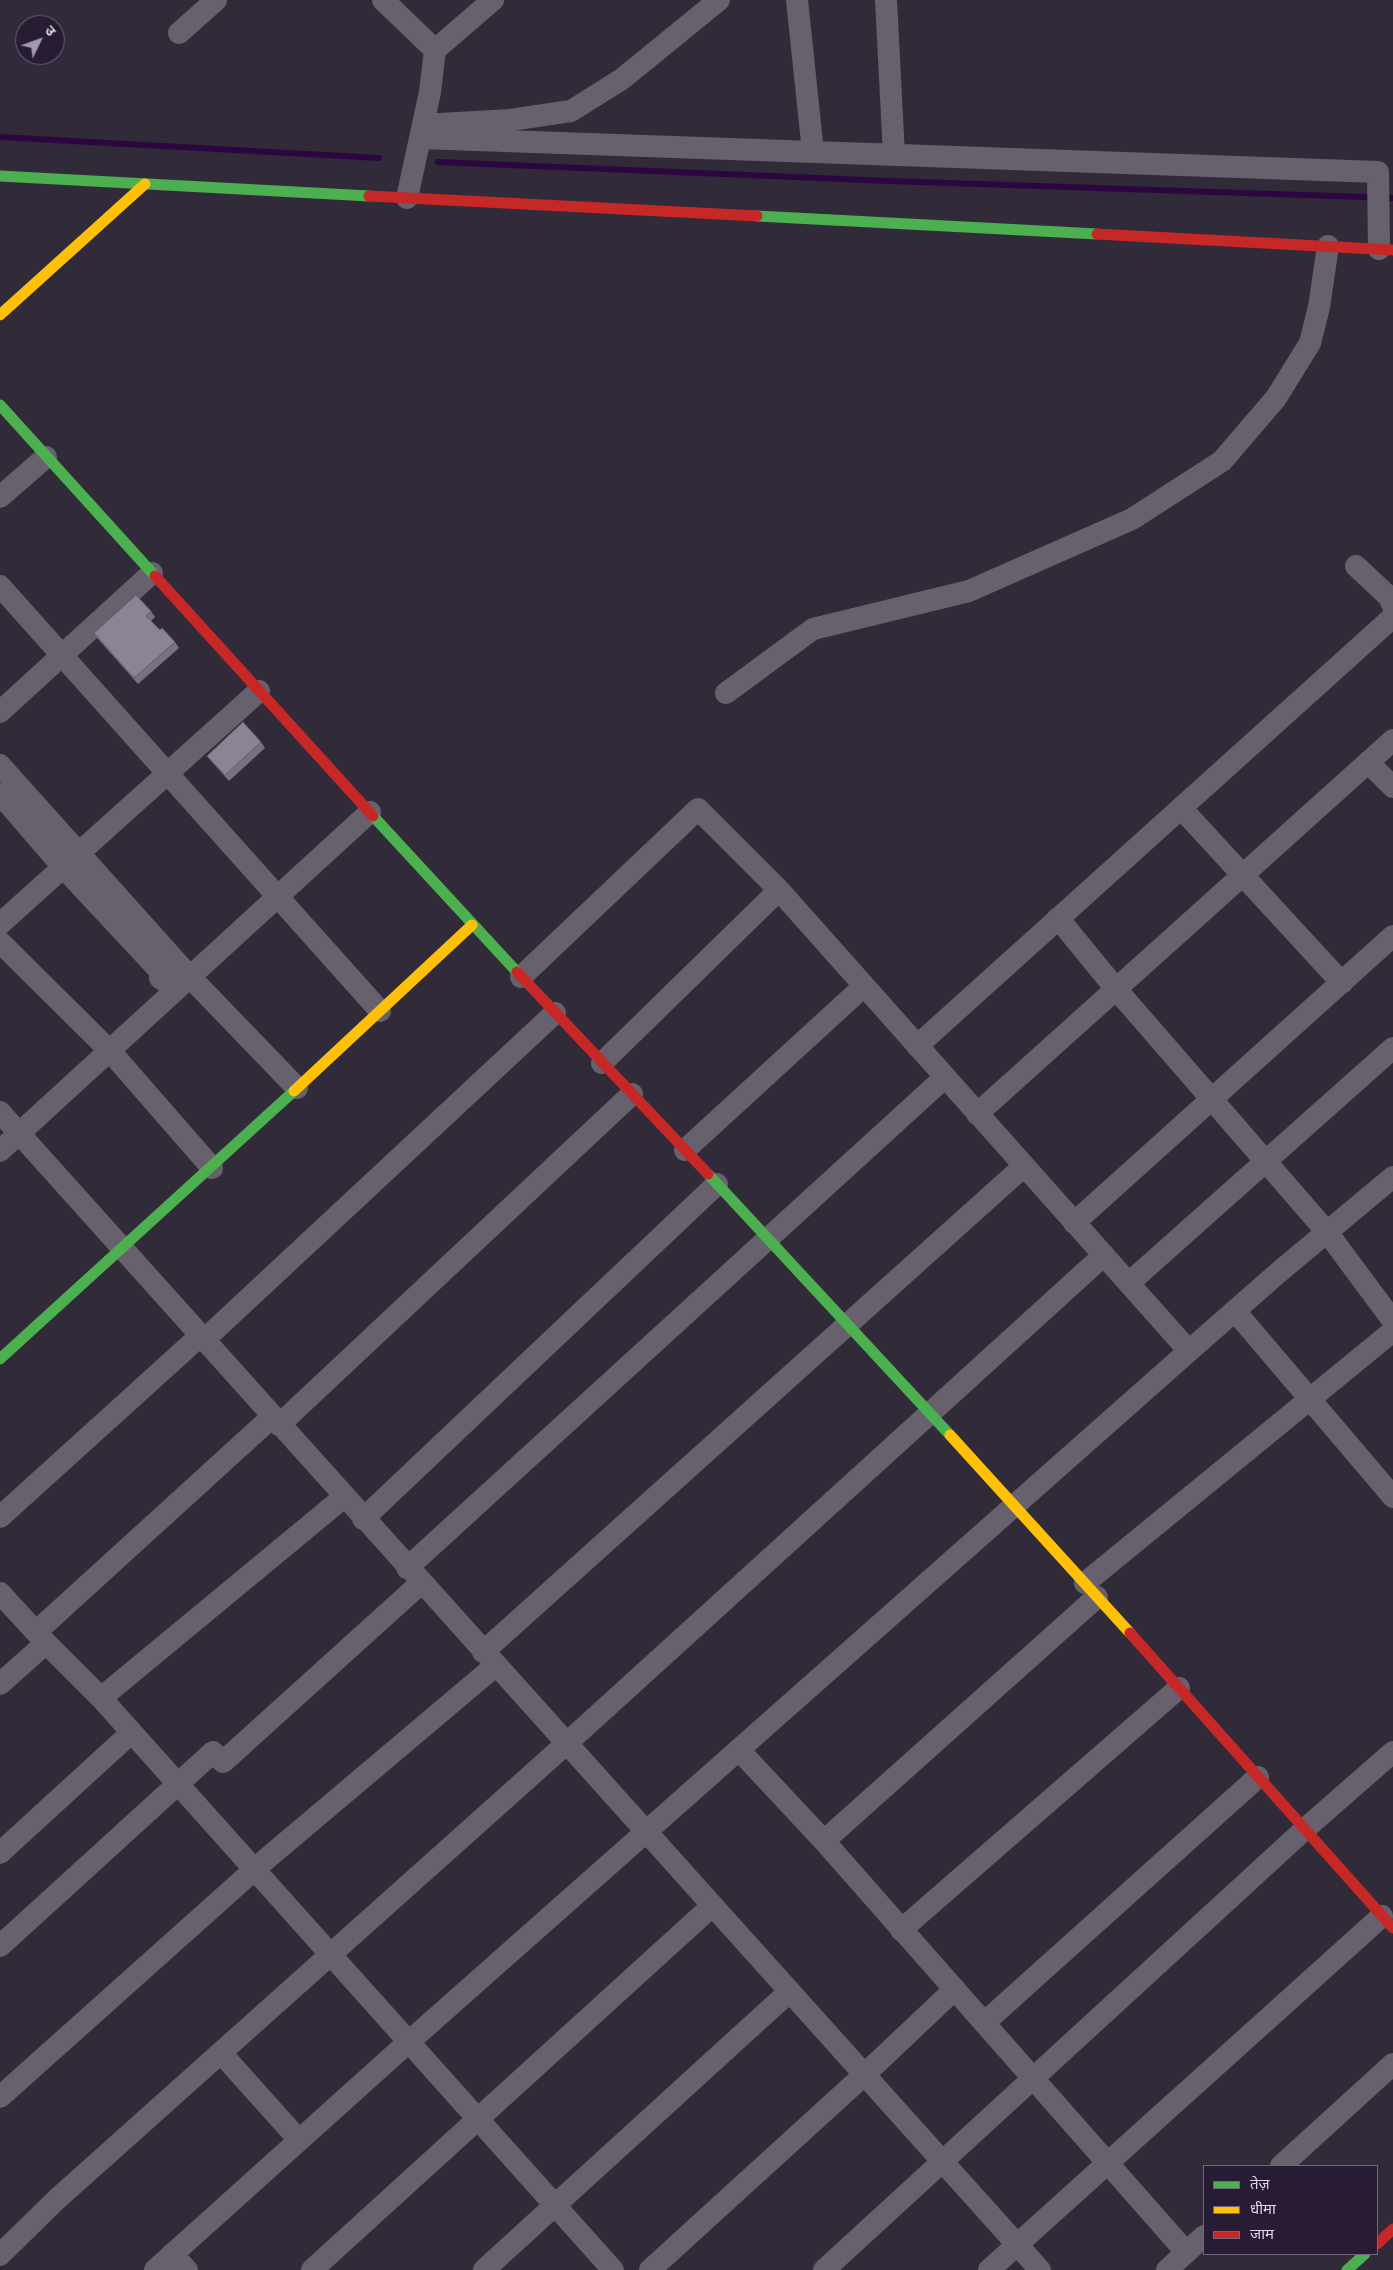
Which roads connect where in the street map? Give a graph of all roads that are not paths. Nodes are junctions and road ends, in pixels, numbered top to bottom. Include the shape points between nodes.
1 (216, 0) edge
2 (383, 0) edge
3 (718, 0) edge
4 (797, 0) edge
5 (886, 0) edge
6 (487, 2) edge
7 (178, 33) dead end
8 (435, 50) junction
9 (421, 131) junction
10 (813, 152) junction
11 (894, 155) junction
12 (0, 176) edge
13 (145, 184) junction
14 (407, 198) junction
15 (1386, 204) edge
16 (1328, 246) junction
17 (1386, 249) edge
18 (0, 315) edge
19 (0, 406) edge
20 (46, 457) junction
21 (0, 496) edge
22 (1356, 566) dead end
23 (152, 573) junction
24 (0, 586) edge
25 (1393, 606) edge
26 (1393, 617) edge
27 (63, 654) junction
28 (259, 691) junction
29 (726, 693) dead end
30 (0, 712) edge
31 (1393, 740) edge
32 (1368, 762) junction
33 (0, 765) edge
34 (166, 774) junction
35 (1393, 787) edge
36 (0, 794) edge
37 (1181, 808) junction
38 (370, 812) junction
39 (70, 860) junction
40 (1243, 875) junction
41 (779, 890) junction
42 (277, 897) junction
43 (1058, 918) junction
44 (0, 924) edge
45 (472, 925) junction
46 (1393, 937) edge
47 (0, 942) edge
48 (521, 977) junction
49 (183, 983) junction
50 (1342, 983) junction
51 (864, 986) junction
52 (1116, 989) junction
53 (380, 1011) junction
54 (555, 1013) junction
55 (917, 1046) junction
56 (1393, 1048) edge
57 (110, 1051) junction
58 (602, 1062) junction
59 (945, 1077) junction
60 (297, 1088) junction
61 (632, 1094) junction
62 (1213, 1099) junction
63 (0, 1112) edge
64 (977, 1114) junction
65 (19, 1134) junction
66 (685, 1150) junction
67 (0, 1151) edge
68 (1265, 1162) junction
69 (1024, 1166) junction
70 (212, 1168) junction
71 (1393, 1177) edge
72 (717, 1184) junction
73 (1074, 1223) junction
74 (1327, 1232) junction
75 (769, 1239) junction
76 (122, 1249) junction
77 (1104, 1255) junction
78 (1129, 1283) junction
79 (1234, 1311) junction
80 (1393, 1321) edge
81 (847, 1323) junction
82 (1393, 1331) edge
83 (202, 1338) junction
84 (1189, 1351) junction
85 (0, 1359) edge
86 (1310, 1398) junction
87 (930, 1413) junction
88 (276, 1421) junction
89 (344, 1497) junction
90 (1393, 1497) edge
91 (1015, 1505) junction
92 (0, 1517) edge
93 (363, 1519) junction
94 (414, 1575) junction
95 (1091, 1590) junction
96 (0, 1593) edge
97 (41, 1638) junction
98 (489, 1659) junction
99 (0, 1684) edge
100 (1179, 1688) junction
101 (101, 1698) junction
102 (131, 1733) junction
103 (566, 1744) junction
104 (739, 1750) junction
105 (1393, 1752) edge
106 (1258, 1777) junction
107 (177, 1784) junction
108 (1305, 1829) junction
109 (646, 1833) junction
110 (824, 1841) junction
111 (0, 1853) edge
112 (255, 1869) junction
113 (712, 1906) junction
114 (1388, 1922) edge
115 (901, 1930) junction
116 (0, 1946) edge
117 (331, 1955) junction
118 (955, 1989) junction
119 (789, 1992) junction
120 (984, 2023) junction
121 (410, 2041) junction
122 (221, 2053) junction
123 (1393, 2064) edge
124 (864, 2075) junction
125 (1034, 2078) junction
126 (0, 2097) edge
127 (478, 2120) junction
128 (298, 2140) junction
129 (942, 2162) junction
130 (1107, 2164) junction
131 (1282, 2165) edge
132 (555, 2205) junction
133 (1393, 2229) edge
134 (1203, 2237) edge
135 (1378, 2243) edge
136 (1017, 2244) junction
137 (1186, 2252) junction
138 (0, 2255) edge
139 (1364, 2255) edge
140 (179, 2262) edge
141 (154, 2270) edge
142 (312, 2270) edge
143 (484, 2270) edge
144 (613, 2270) edge
145 (650, 2270) edge
146 (824, 2270) edge
147 (989, 2270) edge
148 (1040, 2270) edge
149 (1167, 2270) edge
150 (1348, 2270) edge

1 - 7 street
2 - 8 street
3 - 9 street via 622,80 571,111
4 - 10 street
5 - 11 street
6 - 8 street
8 - 9 street
9 - 10 street
9 - 14 street
10 - 11 street
11 - 15 street via 1378,172
12 - 13 main road
13 - 14 main road
13 - 18 main road
14 - 16 main road
15 - 17 street
16 - 17 main road
16 - 29 street via 1310,343 1276,398 1222,461 1132,519 969,591 813,629
19 - 20 main road
20 - 21 street
20 - 23 main road
22 - 25 street via 1389,597
23 - 27 street
23 - 28 main road
24 - 27 street
26 - 37 street
27 - 30 street
27 - 34 street
28 - 34 street
28 - 38 main road
31 - 32 street
32 - 35 street
32 - 40 street
33 - 39 street
34 - 39 street
34 - 42 street
36 - 39 street
37 - 40 street
37 - 43 street
38 - 42 street
38 - 45 main road
39 - 44 street
39 - 49 street
40 - 50 street
40 - 52 street
41 - 48 street via 698,809
41 - 51 street
41 - 58 street
42 - 49 street
42 - 53 street
43 - 52 street
43 - 55 street
45 - 48 main road
45 - 53 main road
46 - 50 street
47 - 57 street
48 - 54 main road
49 - 57 street
49 - 60 street
50 - 62 street
51 - 55 street
51 - 66 street
52 - 62 street
52 - 64 street
53 - 60 main road
54 - 58 main road
54 - 83 street
55 - 59 street
56 - 68 street
57 - 65 street
57 - 70 street
58 - 61 main road
59 - 64 street
59 - 75 street
60 - 70 main road
61 - 66 main road
61 - 88 street
62 - 68 street
62 - 73 street
63 - 65 street
64 - 69 street
65 - 67 street
65 - 76 street
66 - 72 main road
68 - 74 street
68 - 78 street
69 - 73 street
69 - 81 street
70 - 76 main road
71 - 74 street
72 - 75 main road
72 - 93 street
73 - 77 street
74 - 79 street
74 - 80 street
75 - 81 main road
75 - 94 street
76 - 83 street
76 - 85 main road
77 - 78 street
77 - 87 street
78 - 84 street
79 - 84 street
79 - 86 street
81 - 87 main road
81 - 98 street
82 - 86 street
83 - 88 street
83 - 92 street via 87,1436
84 - 91 street
86 - 90 street
86 - 95 street
87 - 91 main road
87 - 103 street
88 - 89 street
88 - 97 street
89 - 93 street
89 - 101 street
91 - 95 main road
91 - 104 street
93 - 94 street
94 - 98 street
94 - 107 street via 223,1762 213,1752
95 - 100 main road
95 - 110 street
96 - 97 street
97 - 99 street
97 - 101 street
98 - 103 street
98 - 112 street
100 - 106 main road
100 - 115 street
101 - 102 street
102 - 107 street
102 - 111 street
103 - 109 street
103 - 117 street
104 - 109 street
104 - 110 street
105 - 108 street
106 - 108 main road
106 - 120 street
107 - 112 street
107 - 116 street
108 - 114 main road
108 - 125 street
109 - 113 street
109 - 121 street
110 - 115 street
112 - 117 street
112 - 126 street
113 - 119 street
113 - 127 street
114 - 130 street
115 - 118 street
117 - 121 street
117 - 122 street
118 - 120 street
118 - 124 street
119 - 124 street
119 - 132 street
120 - 125 street
121 - 127 street
121 - 128 street
122 - 128 street
122 - 138 street via 56,2200
123 - 131 street
124 - 129 street
124 - 145 street
125 - 129 street
125 - 130 street
127 - 132 street
127 - 142 street
128 - 140 street
129 - 136 street
129 - 146 street
130 - 136 street
130 - 137 street
132 - 143 street
132 - 144 street
133 - 135 main road
134 - 137 street
136 - 147 street
136 - 148 street
137 - 149 street
139 - 150 main road
140 - 141 street

